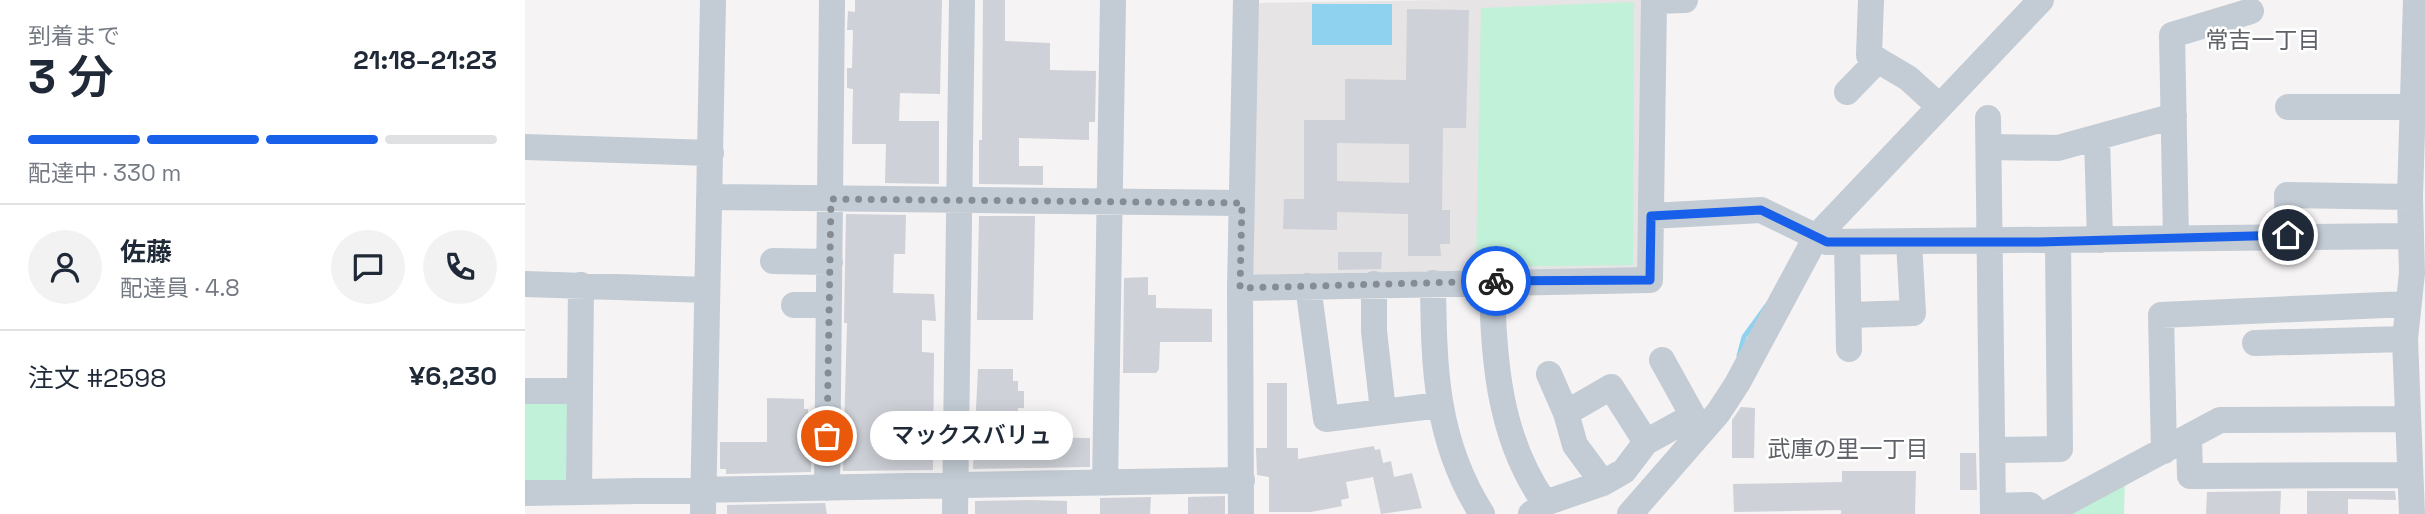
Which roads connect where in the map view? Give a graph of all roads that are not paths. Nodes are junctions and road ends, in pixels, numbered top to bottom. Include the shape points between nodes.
1 (713, 0) edge
2 (832, 0) edge
3 (962, 0) edge
4 (1113, 0) edge
5 (1246, 0) edge
6 (1685, 0) edge
7 (1871, 0) edge
8 (2041, 0) edge
9 (1654, 1) edge
10 (2419, 3) edge
11 (2238, 9) edge
12 (1878, 60) junction
13 (1847, 92) dead end
14 (1939, 106) junction
15 (2288, 107) dead end
16 (2412, 107) junction
17 (2173, 116) junction
18 (1988, 118) dead end
19 (2097, 138) junction
20 (525, 147) edge
21 (1989, 148) junction
22 (711, 153) junction
23 (709, 197) junction
24 (2410, 197) junction
25 (831, 199) junction
26 (958, 202) junction
27 (1242, 203) junction
28 (1111, 204) junction
29 (1651, 216) junction
30 (2288, 235) junction
31 (2410, 236) junction
32 (1816, 237) junction
33 (2176, 238) junction
34 (2100, 240) junction
35 (2058, 241) junction
36 (1847, 242) junction
37 (1909, 242) junction
38 (1991, 242) junction
39 (773, 261) dead end
40 (830, 262) junction
41 (2419, 270) edge
42 (1492, 281) junction
43 (1433, 283) junction
44 (525, 284) edge
45 (1374, 284) junction
46 (581, 285) junction
47 (1308, 286) junction
48 (1240, 288) junction
49 (707, 290) junction
50 (794, 305) dead end
51 (829, 305) junction
52 (1849, 315) junction
53 (2410, 322) edge
54 (2267, 346) dead end
55 (1849, 348) dead end
56 (1662, 360) dead end
57 (1549, 374) dead end
58 (525, 391) edge
59 (580, 391) junction
60 (1440, 405) junction
61 (1383, 411) junction
62 (1566, 413) junction
63 (2406, 419) junction
64 (2189, 437) junction
65 (1646, 442) junction
66 (1993, 450) junction
67 (2164, 451) junction
68 (2415, 462) edge
69 (1242, 480) junction
70 (1105, 483) junction
71 (1603, 483) junction
72 (955, 485) junction
73 (827, 488) junction
74 (579, 492) junction
75 (525, 493) edge
76 (703, 503) edge
77 (1538, 509) edge
78 (1993, 510) edge
79 (955, 514) edge
80 (1241, 514) edge
81 (1482, 514) edge
82 (1630, 514) edge
83 (2038, 514) edge
84 (2045, 514) edge
85 (2412, 514) edge

1 - 22 street
2 - 25 street
3 - 26 street
4 - 28 street
5 - 27 street
6 - 9 street
7 - 12 street via 1869,55
8 - 14 street
9 - 29 street
10 - 16 street
11 - 17 street via 2162,38
12 - 13 street
12 - 14 street via 1908,78
14 - 32 street
15 - 16 street
16 - 24 street
17 - 19 street
17 - 33 street
18 - 21 street
19 - 21 street via 2057,148
19 - 34 street
20 - 22 street
21 - 38 street
22 - 23 street
23 - 25 street
23 - 49 street
24 - 30 street via 2287,195
24 - 31 street
25 - 26 street
25 - 40 street
26 - 28 street
26 - 72 street
27 - 28 street
27 - 48 street
28 - 70 street
29 - 32 street via 1761,210
29 - 42 street via 1650,280
30 - 31 street
30 - 33 street
31 - 41 street
32 - 36 street
32 - 82 street via 1738,384
33 - 34 street
34 - 35 street
35 - 38 street
35 - 66 street via 2060,449
36 - 37 street
36 - 52 street
37 - 38 street
37 - 52 street via 1913,313
38 - 66 street
39 - 40 street
40 - 51 street
41 - 53 street
42 - 43 street
42 - 77 street via 1493,329 1510,439
43 - 45 street
43 - 60 street
44 - 46 street
45 - 47 street
45 - 61 street
46 - 49 street
46 - 59 street
47 - 48 street
47 - 61 street via 1326,419
48 - 69 street
49 - 76 street
50 - 51 street
51 - 73 street
52 - 55 street
53 - 54 street
53 - 63 street
53 - 67 street via 2161,315
56 - 65 street via 1693,416
57 - 62 street
58 - 59 street
59 - 74 street
60 - 61 street
60 - 81 street via 1448,447
62 - 65 street via 1611,387
62 - 71 street via 1575,445
63 - 64 street via 2220,420
63 - 68 street
64 - 67 street
64 - 68 street via 2190,476
65 - 71 street via 1624,471
66 - 78 street
67 - 84 street
68 - 85 street
69 - 70 street
69 - 80 street
70 - 72 street
71 - 77 street
72 - 73 street
72 - 79 street
73 - 76 street
74 - 75 street
74 - 76 street
78 - 83 street via 2031,505

